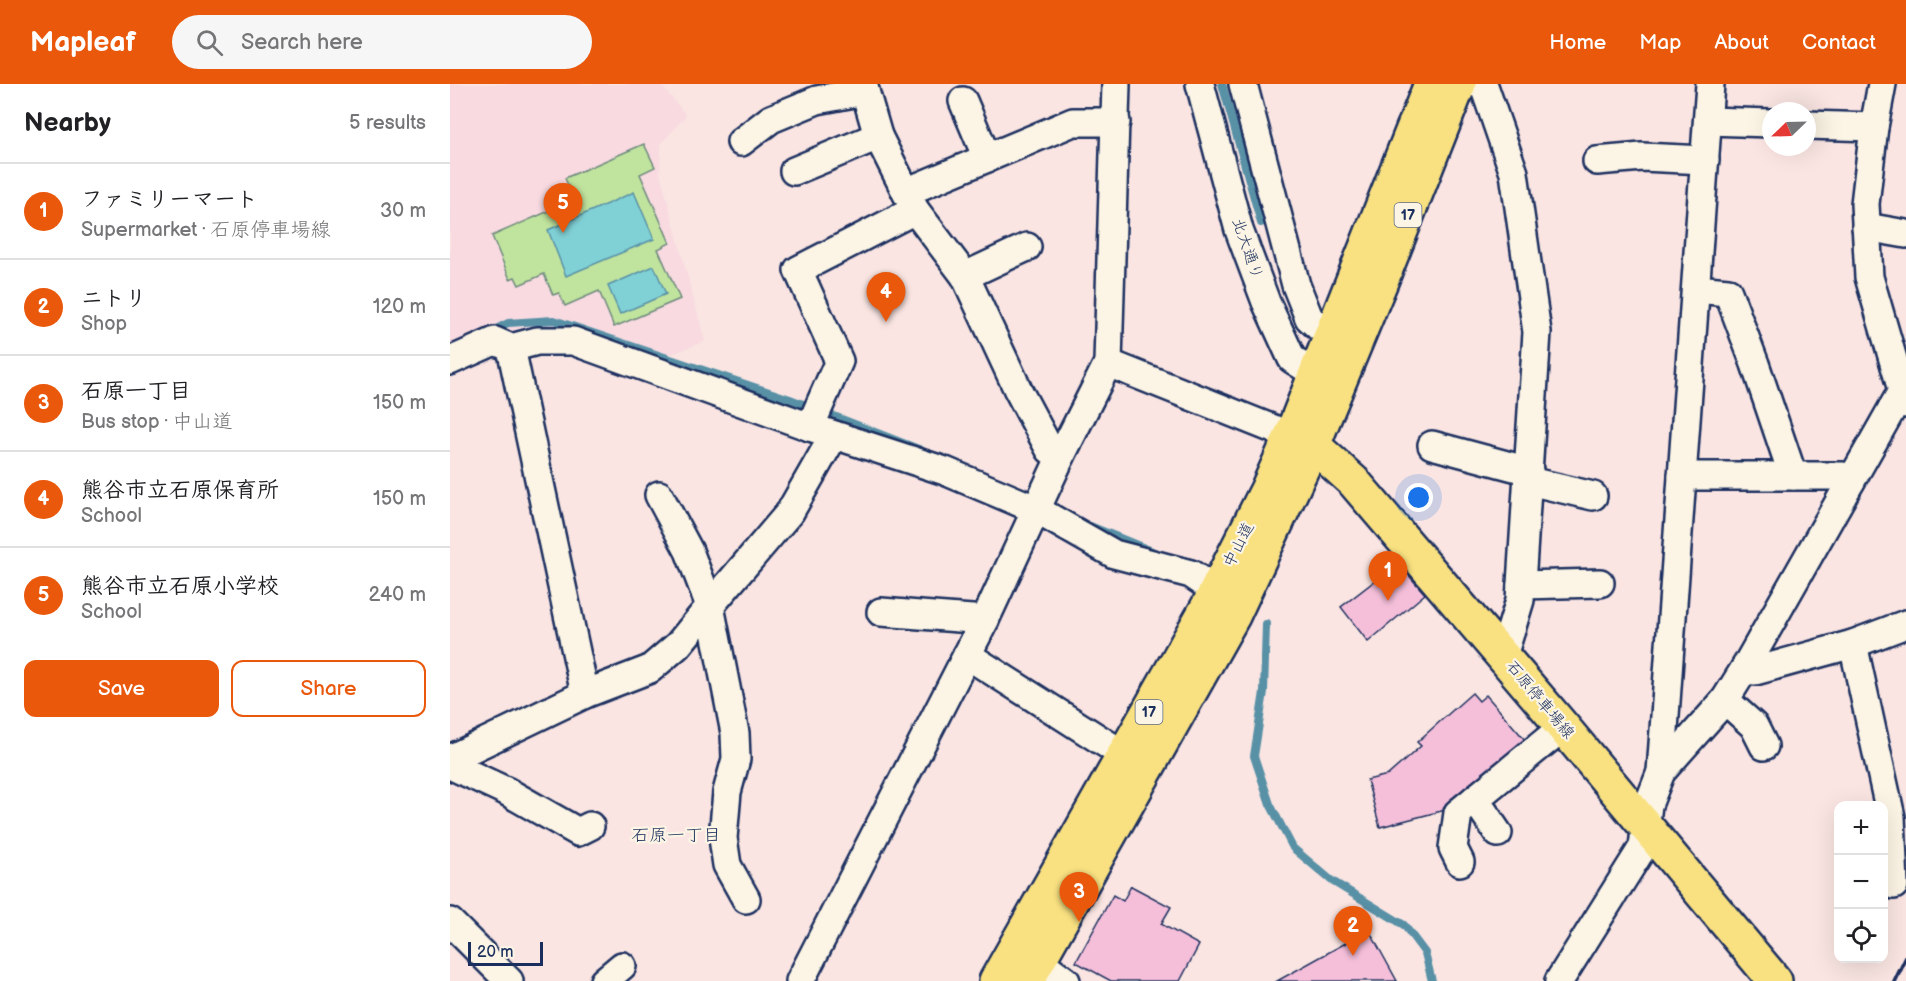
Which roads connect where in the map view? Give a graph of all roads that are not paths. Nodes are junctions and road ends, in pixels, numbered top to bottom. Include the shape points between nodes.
1 (1116, 84) edge
2 (1200, 84) edge
3 (1244, 84) edge
4 (1431, 84) edge
5 (1710, 84) edge
6 (1882, 84) edge
7 (1477, 85) edge
8 (864, 88) edge
9 (963, 101) dead end
10 (1708, 121) junction
11 (1116, 122) junction
12 (1762, 123) edge
13 (1816, 124) edge
14 (1874, 127) junction
15 (878, 136) junction
16 (741, 142) dead end
17 (987, 158) junction
18 (1705, 160) junction
19 (1597, 161) dead end
20 (794, 171) dead end
21 (910, 201) junction
22 (1866, 227) junction
23 (1906, 234) edge
24 (1027, 247) dead end
25 (965, 276) junction
26 (1696, 289) junction
27 (1342, 341) junction
28 (511, 348) junction
29 (450, 360) edge
30 (1108, 363) junction
31 (1327, 377) junction
32 (1904, 394) edge
33 (822, 431) junction
34 (1302, 441) junction
35 (1432, 445) dead end
36 (1060, 456) junction
37 (1529, 476) junction
38 (1682, 476) junction
39 (1793, 476) junction
40 (1851, 481) junction
41 (659, 495) dead end
42 (1593, 496) dead end
43 (1040, 502) junction
44 (1600, 583) dead end
45 (1521, 585) junction
46 (1216, 591) junction
47 (710, 606) junction
48 (881, 612) dead end
49 (985, 620) junction
50 (1906, 624) edge
51 (1853, 644) junction
52 (967, 655) junction
53 (1503, 656) junction
54 (1745, 668) junction
55 (585, 694) junction
56 (1725, 700) junction
57 (1563, 727) junction
58 (1764, 746) dead end
59 (1124, 755) junction
60 (450, 759) edge
61 (450, 765) edge
62 (1661, 772) junction
63 (1475, 799) junction
64 (590, 826) dead end
65 (1645, 826) junction
66 (1498, 833) dead end
67 (1460, 862) dead end
68 (1894, 885) dead end
69 (746, 899) dead end
70 (450, 922) edge
71 (1033, 971) edge
72 (1571, 975) edge
73 (509, 981) edge
74 (800, 981) edge
75 (996, 981) edge
76 (1066, 981) edge
77 (1775, 981) edge

1 - 11 street
2 - 31 street, 北大通り via 1239,230 1266,302 1292,359
3 - 27 street via 1296,285 1309,318
4 - 27 main road, 中山道 / 17
5 - 10 street
6 - 14 street
7 - 27 main road, 中山道 / 17
7 - 37 street via 1514,173 1537,332
8 - 15 street
8 - 16 street via 817,100 771,119
9 - 17 street
10 - 12 street
10 - 18 street
11 - 17 street via 1073,122
11 - 30 street
13 - 14 street
14 - 22 street
15 - 20 street
15 - 21 street
17 - 21 street
18 - 19 street via 1642,157
18 - 26 street
21 - 25 street
21 - 33 street via 798,270 839,362
22 - 23 street
22 - 32 street via 1869,277
24 - 25 street
25 - 36 street via 1018,390 1050,450
26 - 38 street
26 - 39 street via 1728,292
27 - 31 main road, 中山道 / 17
28 - 29 street via 495,341
28 - 33 street via 537,341 573,341
28 - 55 street
30 - 34 street
30 - 36 street
31 - 34 main road, 中山道 / 17
32 - 40 street
33 - 43 street
33 - 47 street via 790,512
34 - 46 main road, 中山道 / 17 via 1267,490
34 - 53 main road, 石原停車場線 via 1354,482
34 - 71 main road, 中山道 / 17 via 1233,616
35 - 37 street
36 - 43 street
37 - 42 street
37 - 45 street
38 - 39 street
38 - 62 street
39 - 40 street via 1843,476
40 - 54 street
41 - 47 street via 689,551
43 - 46 street via 1114,554 1191,574
43 - 49 street
44 - 45 street
45 - 53 street
46 - 59 main road, 中山道 / 17
47 - 55 street via 678,645 650,669
47 - 69 street via 735,733 736,759 727,792 723,838 727,865
48 - 49 street
49 - 52 street
50 - 51 street
51 - 54 street via 1755,671
51 - 68 street via 1891,817
52 - 59 street
52 - 74 street
53 - 57 main road, 石原停車場線
54 - 56 street
55 - 60 street
56 - 58 street via 1754,726
56 - 62 street
57 - 63 street
57 - 65 main road, 石原停車場線
59 - 75 main road, 中山道 / 17
61 - 64 street via 578,832
62 - 65 street via 1648,805
63 - 66 street
63 - 67 street via 1458,813 1453,848
65 - 72 street via 1643,847
65 - 77 main road, 石原停車場線
70 - 73 street
71 - 76 street

